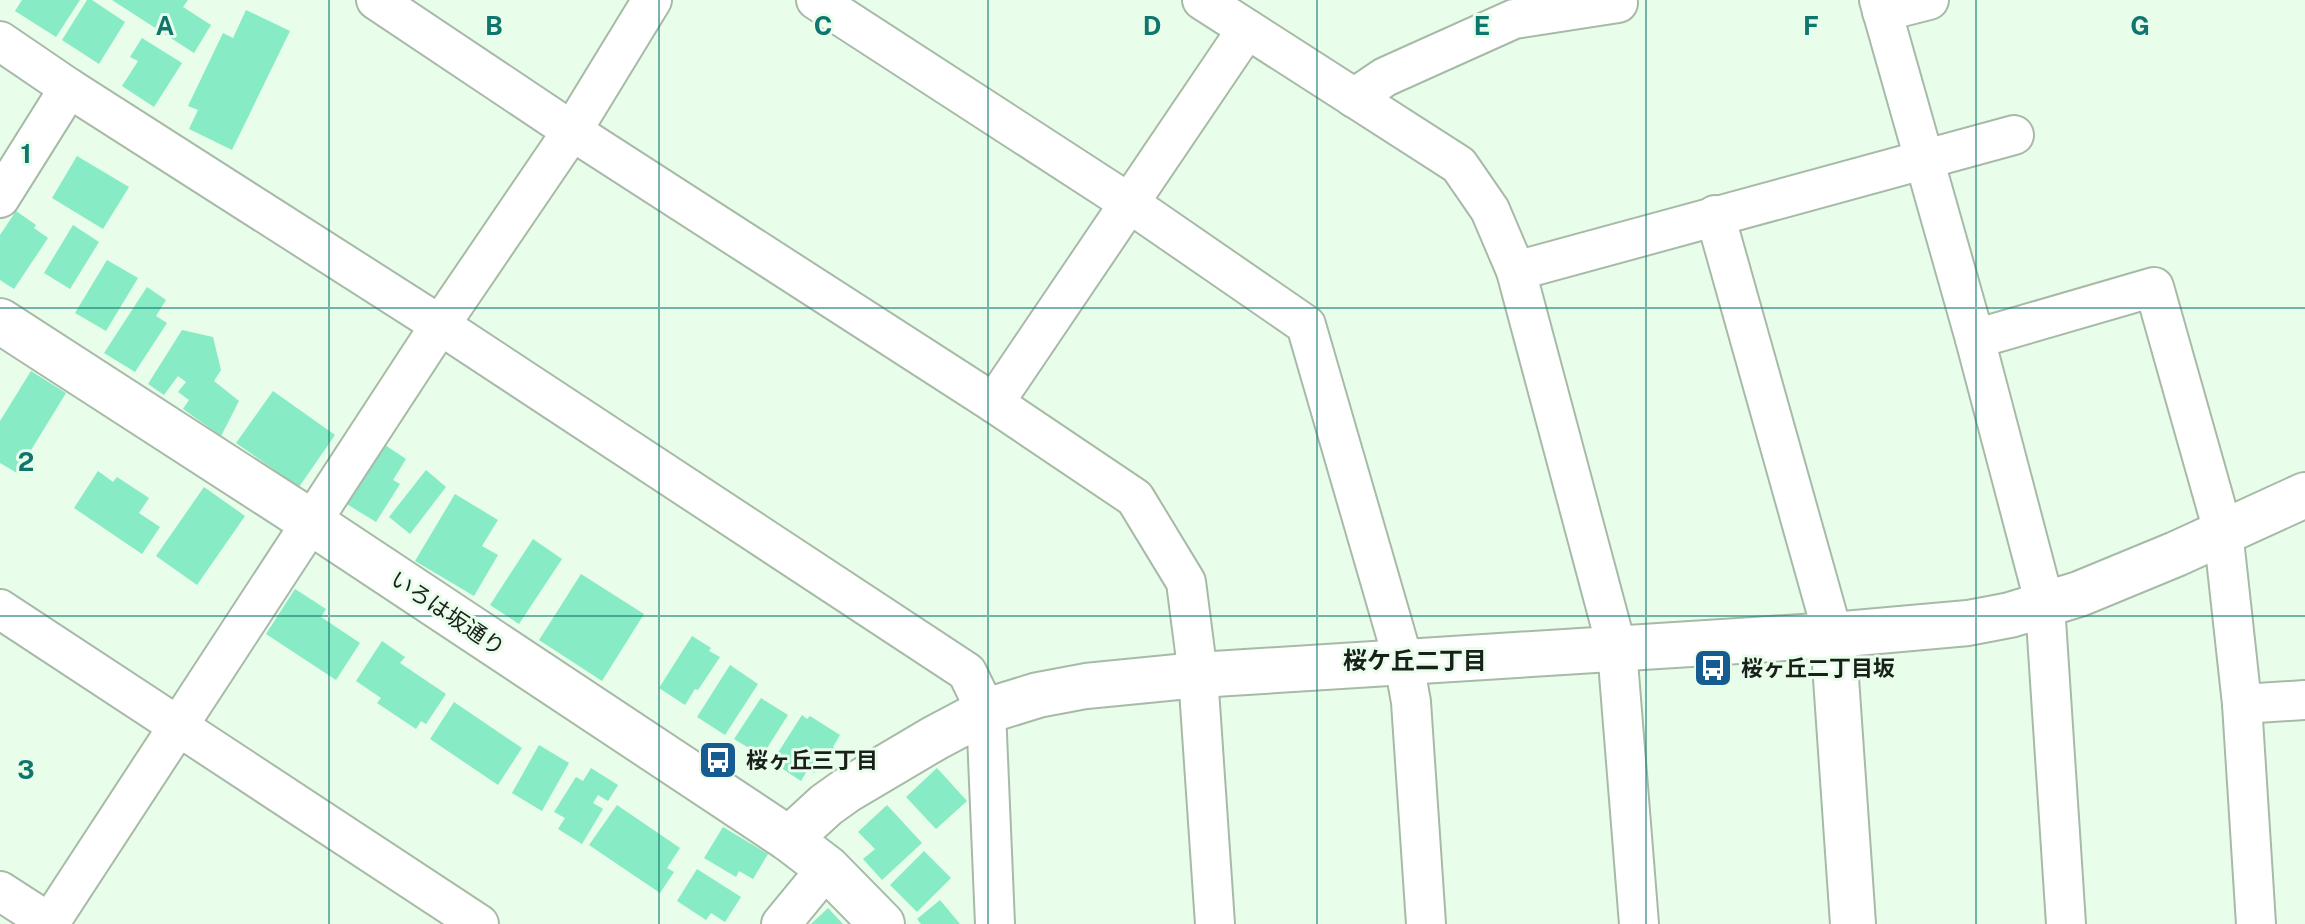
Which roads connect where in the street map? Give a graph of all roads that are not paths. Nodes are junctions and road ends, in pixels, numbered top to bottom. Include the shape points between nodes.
1 (376, 0) edge
2 (652, 0) edge
3 (816, 0) edge
4 (1202, 0) edge
5 (1929, 0) edge
6 (1880, 6) edge
7 (1619, 11) edge
8 (1247, 29) junction
9 (0, 41) edge
10 (69, 88) junction
11 (1354, 98) junction
12 (572, 131) junction
13 (2014, 135) dead end
14 (1922, 158) junction
15 (0, 198) edge
16 (1129, 203) junction
17 (1715, 215) junction
18 (1516, 271) junction
19 (0, 321) edge
20 (440, 325) junction
21 (1975, 339) junction
22 (994, 403) junction
23 (2305, 495) edge
24 (311, 522) junction
25 (2223, 531) junction
26 (2045, 605) junction
27 (0, 609) edge
28 (1833, 635) junction
29 (1617, 649) junction
30 (1404, 663) junction
31 (1198, 675) junction
32 (2305, 700) edge
33 (2242, 704) junction
34 (986, 711) junction
35 (177, 727) junction
36 (789, 839) junction
37 (827, 868) junction
38 (0, 891) edge
39 (50, 924) edge
40 (479, 924) edge
41 (781, 924) edge
42 (882, 924) edge
43 (995, 924) edge
44 (1215, 924) edge
45 (1426, 924) edge
46 (1639, 924) edge
47 (1853, 924) edge
48 (2066, 924) edge
49 (2256, 924) edge

1 - 12 street
2 - 12 street
3 - 16 street
4 - 8 street
5 - 6 street
6 - 14 street
7 - 11 street via 1514,19 1385,77
8 - 11 street
8 - 16 street
9 - 10 street
10 - 15 street
10 - 20 street
11 - 18 street via 1459,165 1490,210
12 - 20 street
12 - 22 street
13 - 14 street
14 - 17 street
14 - 21 street
16 - 22 street
16 - 30 street via 1306,325
17 - 18 street
17 - 28 street
18 - 29 street
19 - 24 street, いろは坂通り
20 - 24 street
20 - 34 street via 967,672
21 - 25 street via 2154,287
21 - 26 street
22 - 31 street via 1135,498 1186,582
23 - 25 street
24 - 35 street
24 - 36 street, いろは坂通り
25 - 26 street
25 - 33 street
26 - 28 street via 1968,623
26 - 48 street
27 - 35 street
28 - 29 street
28 - 47 street
29 - 30 street
29 - 46 street
30 - 31 street
30 - 45 street
31 - 34 street via 1086,686
31 - 44 street
32 - 33 street
33 - 49 street
34 - 36 street via 847,790
34 - 43 street
35 - 39 street
35 - 40 street
36 - 37 street, いろは坂通り
37 - 41 street
37 - 42 street, いろは坂通り
38 - 39 street

